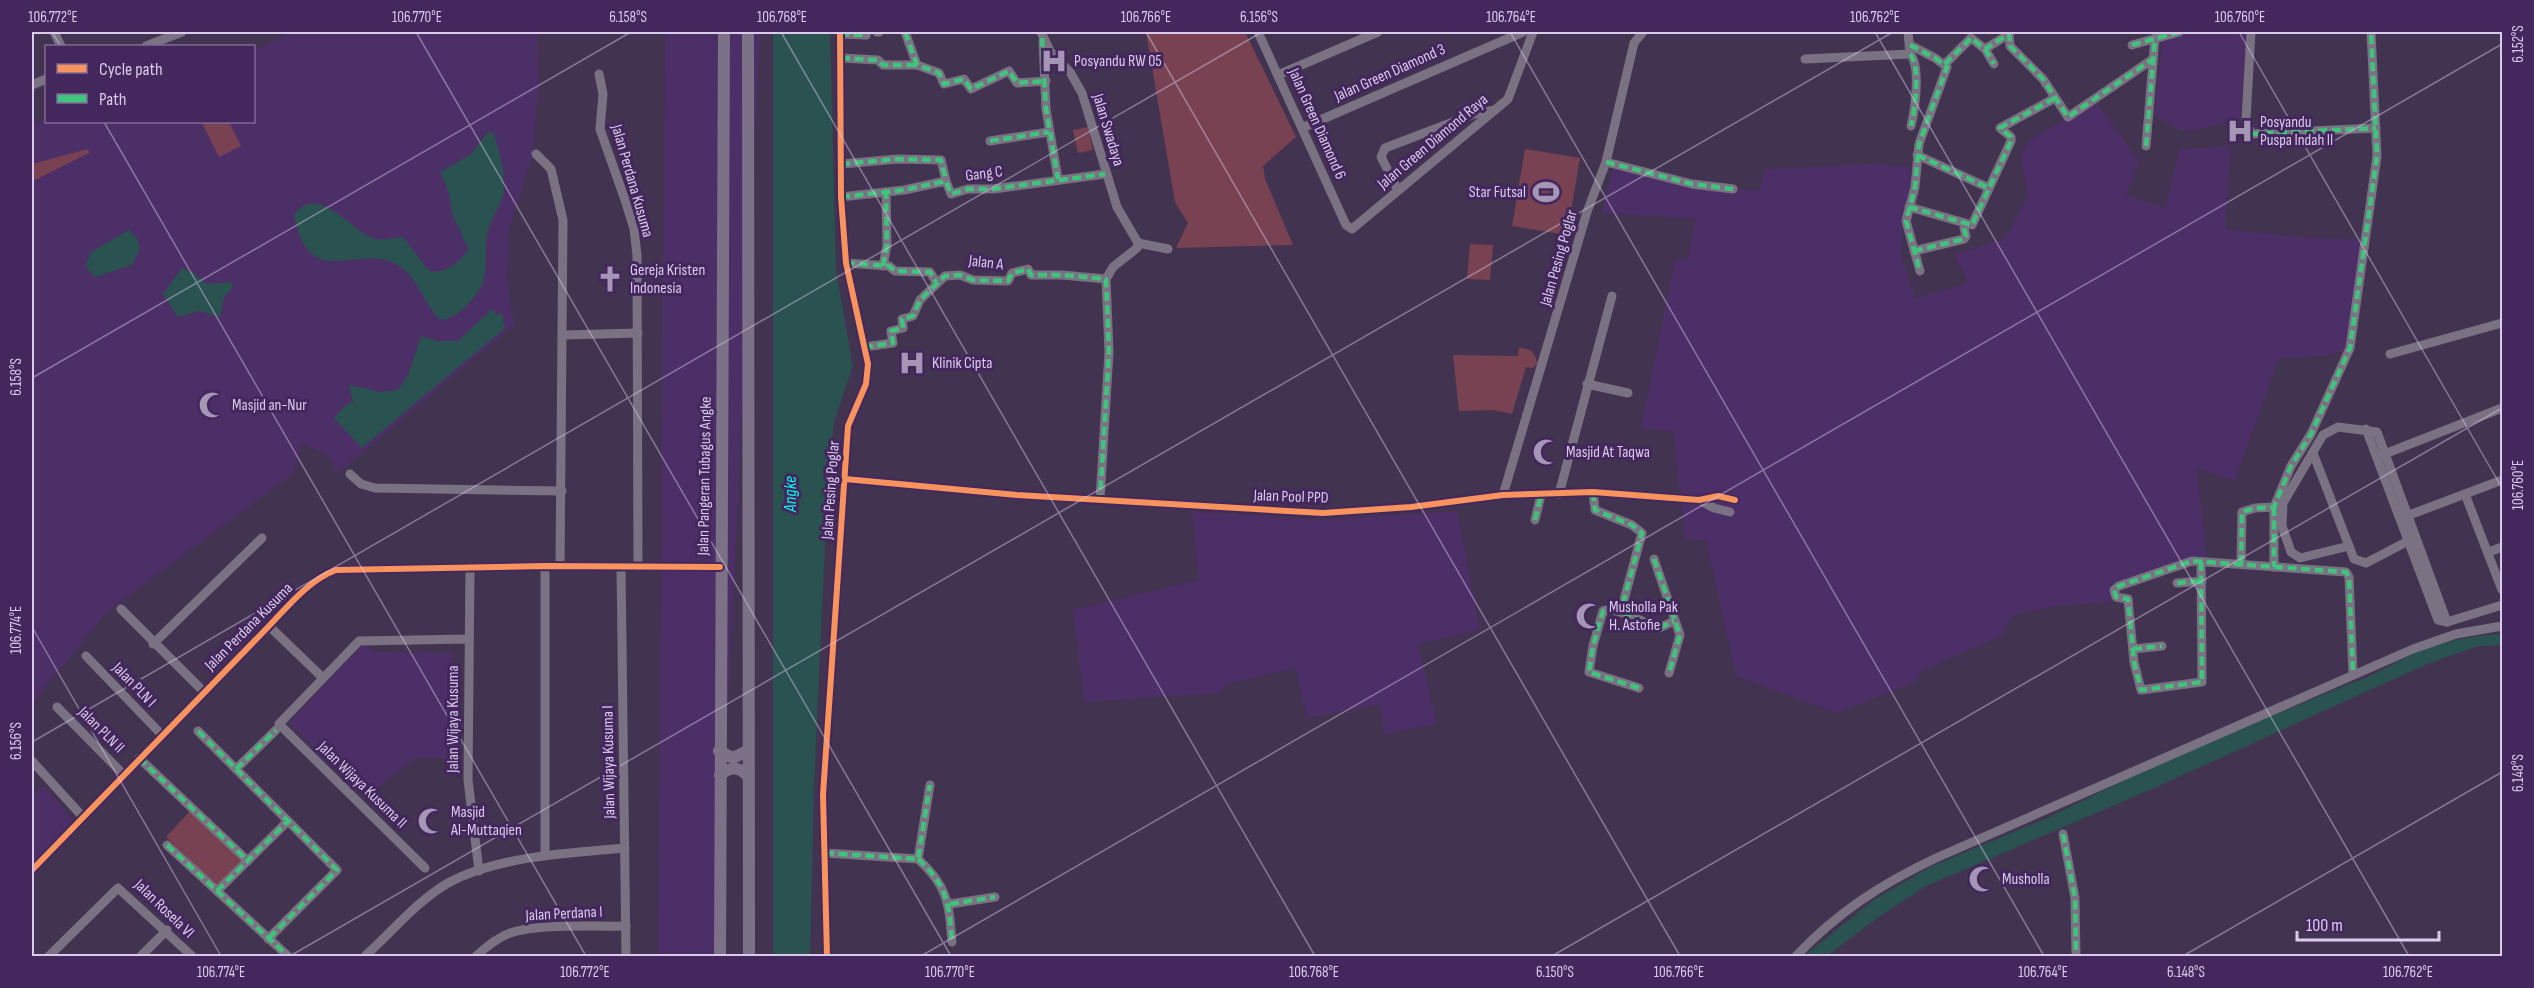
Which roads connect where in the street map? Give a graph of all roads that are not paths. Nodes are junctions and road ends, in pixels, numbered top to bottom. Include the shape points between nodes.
1 (181, 32) edge
2 (724, 32) edge
3 (748, 32) edge
4 (867, 32) edge
5 (905, 32) edge
6 (1258, 32) edge
7 (1378, 32) edge
8 (1523, 32) edge
9 (1533, 32) edge
10 (1643, 32) edge
11 (1908, 32) edge
12 (2179, 32) edge
13 (2251, 32) edge
14 (2371, 32) edge
15 (840, 33) edge
16 (2009, 33) edge
17 (1042, 35) edge
18 (2155, 38) junction
19 (148, 45) edge
20 (2132, 45) dead end
21 (1910, 49) junction
22 (1985, 49) junction
23 (841, 58) junction
24 (1805, 59) dead end
25 (2153, 59) junction
26 (1994, 63) dead end
27 (1945, 64) junction
28 (917, 65) junction
29 (599, 74) dead end
30 (1278, 75) junction
31 (1046, 81) junction
32 (2055, 98) junction
33 (1496, 110) junction
34 (1911, 126) dead end
35 (1302, 128) junction
36 (2376, 128) junction
37 (1049, 132) junction
38 (990, 141) dead end
39 (2146, 146) dead end
40 (536, 154) dead end
41 (1917, 156) junction
42 (1606, 162) junction
43 (841, 164) junction
44 (1105, 174) junction
45 (1058, 179) junction
46 (946, 181) junction
47 (1989, 188) junction
48 (1733, 189) dead end
49 (1398, 190) junction
50 (886, 192) junction
51 (724, 194) junction
52 (748, 195) junction
53 (841, 197) junction
54 (1909, 207) junction
55 (1967, 225) junction
56 (1349, 229) joint
57 (1138, 243) junction
58 (1168, 249) dead end
59 (1914, 251) junction
60 (846, 263) junction
61 (883, 266) junction
62 (1920, 271) dead end
63 (1106, 279) junction
64 (936, 282) junction
65 (1612, 296) dead end
66 (2502, 322) edge
67 (638, 333) junction
68 (564, 335) junction
69 (864, 347) junction
70 (2390, 354) dead end
71 (1587, 384) junction
72 (1628, 393) dead end
73 (2502, 408) edge
74 (2313, 453) junction
75 (2382, 455) junction
76 (350, 474) dead end
77 (845, 479) junction
78 (2502, 480) edge
79 (562, 491) junction
80 (1593, 492) junction
81 (1559, 494) junction
82 (2465, 494) junction
83 (1503, 495) junction
84 (1540, 495) junction
85 (1100, 499) junction
86 (1699, 500) junction
87 (1735, 500) dead end
88 (2274, 507) junction
89 (1730, 512) dead end
90 (2405, 517) junction
91 (1535, 520) dead end
92 (262, 538) dead end
93 (2412, 539) junction
94 (2349, 546) junction
95 (2502, 547) edge
96 (2489, 552) junction
97 (1654, 559) dead end
98 (2201, 562) junction
99 (2241, 564) junction
100 (545, 566) junction
101 (560, 566) junction
102 (470, 567) junction
103 (621, 567) junction
104 (638, 567) junction
105 (720, 567) junction
106 (2274, 567) junction
107 (2202, 581) junction
108 (2177, 584) dead end
109 (2502, 590) edge
110 (2502, 605) edge
111 (121, 609) dead end
112 (1621, 611) junction
113 (1674, 621) junction
114 (269, 626) junction
115 (2502, 626) edge
116 (469, 639) junction
117 (153, 644) junction
118 (2162, 646) dead end
119 (2133, 649) junction
120 (86, 656) dead end
121 (1669, 673) dead end
122 (2354, 674) junction
123 (323, 678) junction
124 (1639, 688) dead end
125 (204, 692) junction
126 (57, 707) dead end
127 (277, 727) junction
128 (198, 731) dead end
129 (161, 734) junction
130 (719, 751) junction
131 (747, 751) junction
132 (139, 758) junction
133 (32, 761) edge
134 (236, 769) junction
135 (123, 774) junction
136 (720, 775) junction
137 (747, 775) junction
138 (930, 785) dead end
139 (82, 816) junction
140 (288, 821) junction
141 (2063, 834) dead end
142 (166, 845) dead end
143 (625, 848) junction
144 (825, 853) junction
145 (545, 855) junction
146 (918, 859) junction
147 (248, 861) junction
148 (425, 868) dead end
149 (32, 870) edge
150 (479, 871) junction
151 (217, 891) junction
152 (995, 897) dead end
153 (950, 904) junction
154 (626, 926) junction
155 (167, 930) junction
156 (268, 939) junction
157 (952, 942) dead end
158 (1797, 956) edge
159 (49, 957) edge
160 (141, 957) edge
161 (192, 957) edge
162 (288, 957) edge
163 (365, 957) edge
164 (476, 957) edge
165 (626, 957) edge
166 (720, 957) edge
167 (749, 957) edge
168 (827, 957) edge
169 (2076, 957) edge

1 - 19 street
2 - 51 main road, Jalan Pangeran Tubagus Angke
3 - 52 main road
4 - 15 street
5 - 28 street
6 - 30 street, Jalan Green Diamond 6
7 - 30 street
8 - 35 street, Jalan Green Diamond 3
9 - 33 street, Jalan Green Diamond Raya via 1511,93
10 - 42 street, Jalan Pesing Poglar via 1634,43
11 - 21 street
12 - 18 street
13 - 36 street via 2246,119 2251,134
14 - 36 street
15 - 23 street, Jalan Pesing Poglar
16 - 22 street
16 - 32 street via 2010,46
17 - 31 street
17 - 44 street, Jalan Swadaya via 1082,93
18 - 20 street
18 - 25 street
21 - 24 street
21 - 27 street
21 - 34 street via 1916,64
22 - 26 street
22 - 27 street via 1971,38
23 - 28 street via 879,60 884,65
23 - 43 street, Jalan Pesing Poglar
25 - 32 street via 2069,117
25 - 39 street
27 - 41 street
28 - 31 street via 939,73 944,84 966,79 970,89 1009,71 1017,83
29 - 67 street, Jalan Perdana Kusuma via 603,94 600,129 634,229
30 - 35 street, Jalan Green Diamond 6
31 - 37 street
32 - 47 street via 2000,128 2012,139
33 - 49 street, Jalan Green Diamond Raya
33 - 49 street via 1474,114 1385,148 1381,157
35 - 56 street, Jalan Green Diamond 6
36 - 88 street via 2372,205 2350,348 2311,434 2290,466
37 - 38 street
37 - 45 street
40 - 68 street via 551,170 563,220
41 - 47 street
41 - 54 street
42 - 48 street via 1692,184
42 - 83 street, Jalan Pesing Poglar via 1587,212
43 - 46 street via 940,160
43 - 53 street, Jalan Pesing Poglar
44 - 45 street, Gang C
44 - 57 street, Jalan Swadaya via 1120,213
45 - 46 street, Gang C via 951,194
46 - 50 street, Gang C
47 - 55 street via 1976,222
49 - 56 street, Jalan Green Diamond Raya
50 - 53 street, Gang C
50 - 61 street via 888,245
51 - 52 main road via 736,190
51 - 105 main road, Jalan Pangeran Tubagus Angke
52 - 131 main road
53 - 60 street, Jalan Pesing Poglar
54 - 55 street
54 - 59 street via 1906,225
55 - 59 street via 1964,239
57 - 58 street
57 - 63 street
59 - 62 street
60 - 61 street
60 - 69 street, Jalan Pesing Poglar
61 - 64 street via 895,271 929,272
63 - 64 street, Jalan A via 1031,275 1028,269 1012,273 1009,281 973,280 960,274
63 - 85 street via 1109,352
64 - 69 street via 920,300 914,316 902,319 903,328 891,332 893,343
65 - 71 street
66 - 70 street
67 - 68 street
67 - 104 street, Jalan Perdana Kusuma
68 - 79 street
69 - 77 street, Jalan Pesing Poglar via 868,364 866,384 848,426
71 - 72 street
71 - 81 street
73 - 75 street
74 - 75 street via 2323,435 2333,428 2377,432
74 - 94 street
74 - 94 street via 2283,503 2282,526 2290,550 2303,558
75 - 90 street
76 - 79 street via 361,484 375,488
77 - 85 street, Jalan Pool PPD
77 - 144 street, Jalan Pesing Poglar via 824,795
78 - 82 street
79 - 101 street
80 - 81 street, Jalan Pool PPD
80 - 86 street, Jalan Pool PPD
80 - 112 street via 1595,510 1642,532
81 - 84 street, Jalan Pool PPD
82 - 90 street
82 - 96 street
83 - 84 street, Jalan Pool PPD
83 - 85 street, Jalan Pool PPD via 1323,513
84 - 91 street
86 - 87 street, Jalan Pool PPD via 1718,496
86 - 89 street, Jalan Pool PPD
88 - 99 street via 2242,512
88 - 106 street
90 - 93 street
92 - 117 street
93 - 94 street via 2362,563 2354,559
93 - 110 street via 2448,622
95 - 96 street
96 - 109 street
97 - 113 street
98 - 99 street
98 - 107 street
98 - 119 street via 2184,562 2116,588 2116,597 2128,598
99 - 106 street
100 - 101 street, Jalan Perdana Kusuma
100 - 102 street, Jalan Perdana Kusuma
100 - 145 street
101 - 103 street, Jalan Perdana Kusuma
102 - 114 street, Jalan Perdana Kusuma via 336,570 315,581
102 - 116 street, Jalan Wijaya Kusuma
103 - 104 street, Jalan Perdana Kusuma
103 - 143 street, Jalan Wijaya Kusuma I
104 - 105 street, Jalan Perdana Kusuma
105 - 130 main road, Jalan Pangeran Tubagus Angke
106 - 122 street via 2348,573
107 - 108 street
107 - 119 street via 2201,684 2144,692 2138,682
111 - 117 street
112 - 113 street via 1637,622 1659,628
112 - 124 street via 1603,611 1588,670
113 - 121 street via 1680,634
114 - 123 street, Jalan Perdana Kusuma
114 - 125 street, Jalan Perdana Kusuma
115 - 122 street via 2439,639
116 - 123 street via 364,639
116 - 150 street, Jalan Wijaya Kusuma via 468,780
117 - 125 street
118 - 119 street
120 - 129 street, Jalan PLN I
122 - 158 street via 1897,876 1861,898
123 - 127 street
125 - 129 street, Jalan Perdana Kusuma
126 - 135 street, Jalan PLN II
127 - 134 street
127 - 148 street, Jalan Wijaya Kusuma II
128 - 134 street
129 - 132 street, Jalan Perdana Kusuma
130 - 131 main road via 733,758
130 - 136 main road, Jalan Pangeran Tubagus Angke
131 - 137 main road
132 - 135 street, Jalan Perdana Kusuma
132 - 147 street
133 - 139 street
134 - 140 street
135 - 139 street, Jalan Perdana Kusuma
136 - 137 main road via 734,768
136 - 166 main road, Jalan Pangeran Tubagus Angke
137 - 167 main road
138 - 146 street
139 - 149 street, Jalan Perdana Kusuma
140 - 147 street
140 - 156 street via 337,870
141 - 169 street via 2075,898
142 - 151 street
143 - 145 street
143 - 154 street, Jalan Wijaya Kusuma I
144 - 146 street
144 - 168 street, Jalan Pesing Poglar
145 - 150 street
146 - 153 street via 932,872
147 - 151 street
150 - 163 street via 439,890
151 - 156 street
152 - 153 street
153 - 157 street
154 - 164 street, Jalan Perdana I via 533,928 510,933
154 - 165 street, Jalan Wijaya Kusuma I
155 - 159 street, Jalan Rosela VI via 121,888 114,890
155 - 160 street
155 - 161 street, Jalan Rosela VI
156 - 162 street

